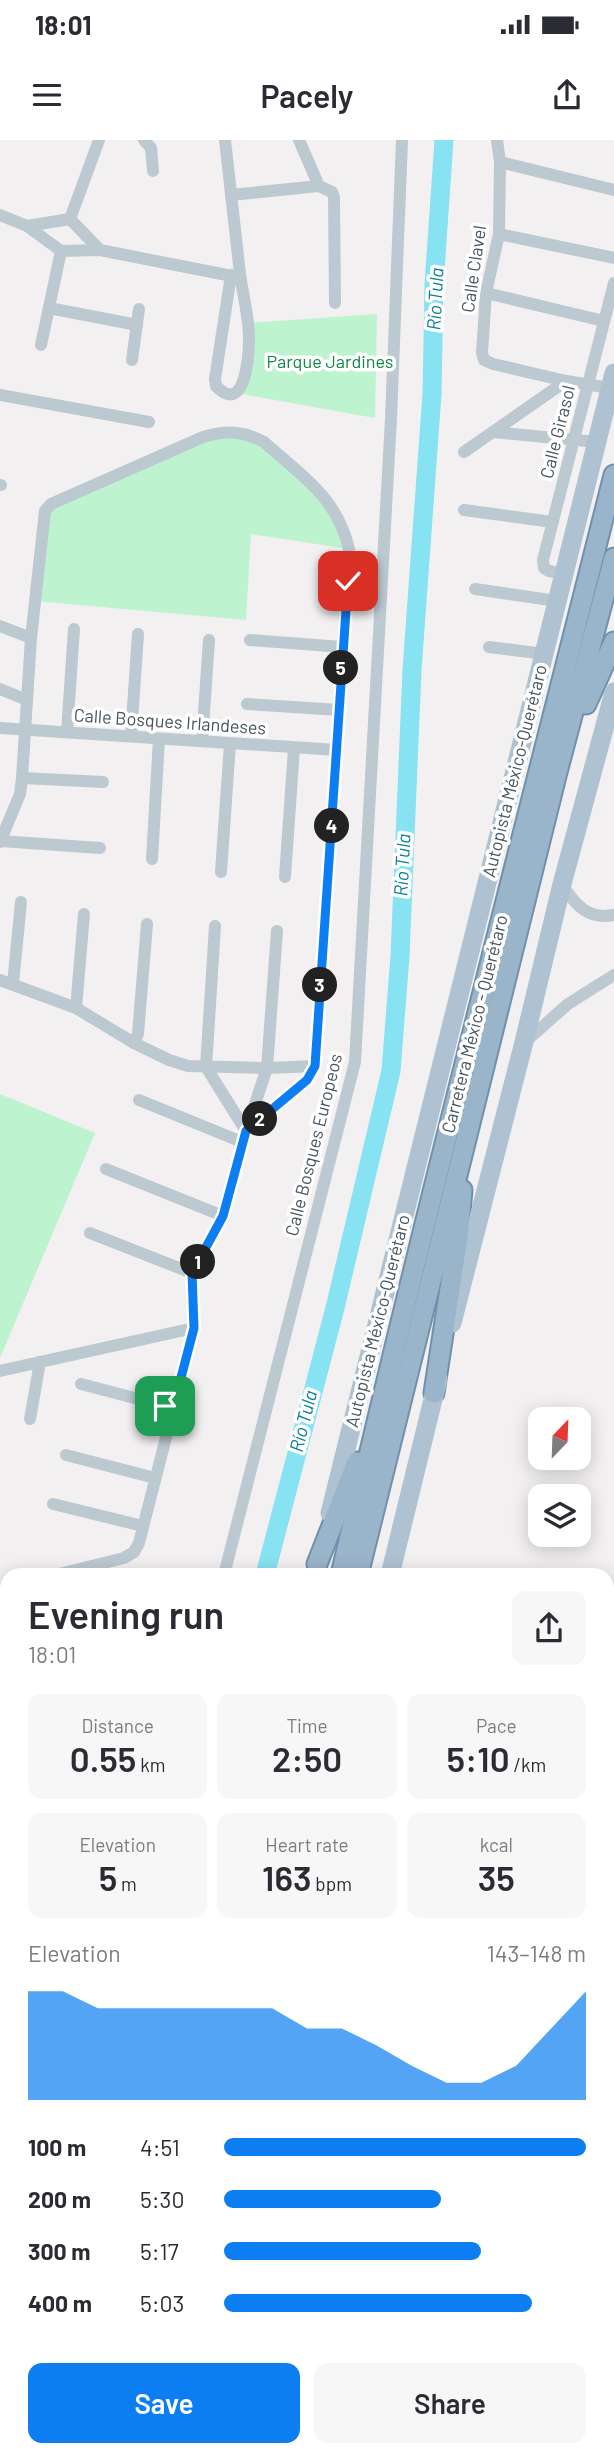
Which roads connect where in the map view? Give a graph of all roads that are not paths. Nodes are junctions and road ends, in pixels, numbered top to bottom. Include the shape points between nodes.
1 (99, 140) edge
2 (144, 140) edge
3 (225, 140) edge
4 (299, 140) edge
5 (402, 140) edge
6 (497, 140) edge
7 (500, 162) junction
8 (153, 171) dead end
9 (319, 186) junction
10 (614, 190) edge
11 (231, 195) junction
12 (0, 215) edge
13 (70, 219) junction
14 (55, 221) junction
15 (27, 226) junction
16 (499, 234) junction
17 (47, 241) junction
18 (100, 250) junction
19 (61, 251) junction
20 (614, 258) edge
21 (236, 276) junction
22 (614, 283) edge
23 (486, 293) junction
24 (335, 303) dead end
25 (49, 308) junction
26 (139, 309) dead end
27 (608, 314) edge
28 (137, 325) junction
29 (41, 345) dead end
30 (132, 360) dead end
31 (566, 381) junction
32 (612, 381) edge
33 (588, 384) junction
34 (0, 395) edge
35 (149, 422) dead end
36 (493, 432) junction
37 (574, 440) junction
38 (597, 442) junction
39 (464, 452) dead end
40 (614, 475) edge
41 (464, 510) dead end
42 (553, 522) junction
43 (614, 558) edge
44 (564, 574) junction
45 (475, 589) dead end
46 (558, 601) junction
47 (0, 626) edge
48 (74, 629) dead end
49 (138, 634) dead end
50 (31, 638) junction
51 (209, 640) dead end
52 (250, 640) dead end
53 (614, 642) edge
54 (341, 647) junction
55 (489, 647) dead end
56 (544, 654) junction
57 (0, 689) edge
58 (614, 692) edge
59 (27, 699) junction
60 (247, 704) dead end
61 (339, 710) junction
62 (0, 728) edge
63 (26, 730) junction
64 (67, 732) junction
65 (131, 737) junction
66 (159, 739) junction
67 (202, 741) junction
68 (230, 744) junction
69 (294, 748) junction
70 (337, 750) junction
71 (557, 772) junction
72 (22, 778) junction
73 (103, 782) dead end
74 (0, 841) edge
75 (100, 848) dead end
76 (152, 859) dead end
77 (221, 872) dead end
78 (285, 877) dead end
79 (562, 884) junction
80 (21, 902) dead end
81 (84, 914) dead end
82 (614, 915) edge
83 (147, 923) dead end
84 (215, 926) dead end
85 (277, 931) dead end
86 (614, 975) edge
87 (0, 980) edge
88 (13, 985) junction
89 (76, 1008) junction
90 (524, 1042) junction
91 (134, 1043) junction
92 (315, 1066) junction
93 (206, 1067) junction
94 (267, 1068) junction
95 (139, 1100) dead end
96 (244, 1137) junction
97 (463, 1143) junction
98 (106, 1169) dead end
99 (223, 1216) junction
100 (90, 1233) dead end
101 (192, 1273) junction
102 (194, 1328) junction
103 (40, 1362) junction
104 (0, 1371) edge
105 (81, 1384) dead end
106 (434, 1393) junction
107 (383, 1396) junction
108 (173, 1408) junction
109 (30, 1419) dead end
110 (66, 1455) dead end
111 (156, 1478) junction
112 (53, 1504) dead end
113 (143, 1526) junction
114 (83, 1568) edge
115 (226, 1568) edge
116 (316, 1568) edge
117 (317, 1568) edge
118 (343, 1568) edge
119 (360, 1568) edge
120 (392, 1568) edge

1 - 13 street
2 - 8 street via 151,149
3 - 11 street
4 - 9 street
5 - 115 street, Calle Bosques Europeos via 355,1062
6 - 7 street, Calle Clavel
7 - 10 street
7 - 16 street, Calle Clavel
9 - 11 street
9 - 24 street via 334,197
11 - 21 street
12 - 15 street
13 - 14 street
13 - 18 street
14 - 15 street
14 - 17 street
15 - 17 street
16 - 20 street
16 - 23 street, Calle Clavel
17 - 19 street
18 - 19 street
18 - 21 street
19 - 25 street
21 - 21 street via 249,342 244,381 236,393 229,394 221,392 215,379
22 - 27 street, Calle Girasol
23 - 27 street
23 - 31 street, Calle Clavel via 484,360
25 - 28 street
25 - 29 street
26 - 28 street
27 - 33 street, Calle Girasol
28 - 30 street
31 - 33 street
31 - 36 street
32 - 33 street
32 - 38 main road, Autopista México-Querétaro
33 - 37 street, Calle Girasol
34 - 35 street
36 - 37 street
36 - 39 street
37 - 38 street
37 - 42 street, Calle Girasol
38 - 44 main road, Autopista México-Querétaro
40 - 107 highway, Carretera México - Querétaro
41 - 42 street
42 - 44 street, Calle Girasol via 544,568
43 - 71 highway, Carretera México - Querétaro
44 - 46 main road, Autopista México-Querétaro
45 - 46 street
46 - 56 main road, Autopista México-Querétaro
47 - 50 street
48 - 64 street
49 - 65 street
50 - 54 street via 45,511 204,437 237,432 264,442 335,509 349,549
50 - 59 street
51 - 67 street
52 - 54 street
53 - 71 highway
54 - 61 street
55 - 56 street
56 - 116 main road, Autopista México-Querétaro
57 - 59 street
58 - 79 main road
59 - 63 street
60 - 61 street
61 - 70 street
62 - 63 street, Calle Bosques Irlandeses
63 - 64 street, Calle Bosques Irlandeses
63 - 72 street
64 - 65 street, Calle Bosques Irlandeses
65 - 66 street, Calle Bosques Irlandeses
66 - 67 street, Calle Bosques Irlandeses
66 - 76 street
67 - 68 street, Calle Bosques Irlandeses
68 - 69 street, Calle Bosques Irlandeses
68 - 77 street
69 - 70 street, Calle Bosques Irlandeses
69 - 78 street
70 - 92 street
71 - 97 highway, Carretera México - Querétaro
72 - 73 street
72 - 74 street
74 - 75 street
79 - 82 street via 582,910 603,917
79 - 90 main road
80 - 88 street
81 - 89 street
83 - 91 street
84 - 93 street
85 - 94 street
86 - 90 street via 568,1004
87 - 88 street
88 - 89 street
89 - 91 street
90 - 106 main road
91 - 93 street via 169,1060
92 - 94 street
92 - 96 street via 307,1080
93 - 94 street
93 - 96 street
94 - 96 street
95 - 96 street
96 - 99 street
97 - 106 highway via 459,1225
97 - 119 highway, Carretera México - Querétaro
98 - 99 street
99 - 101 street
100 - 101 street
101 - 102 street
102 - 103 street
102 - 108 street
103 - 104 street
103 - 109 street
105 - 108 street
106 - 120 main road
107 - 117 highway
107 - 118 highway, Carretera México - Querétaro
108 - 111 street
110 - 111 street
111 - 113 street
112 - 113 street
113 - 114 street via 134,1552

